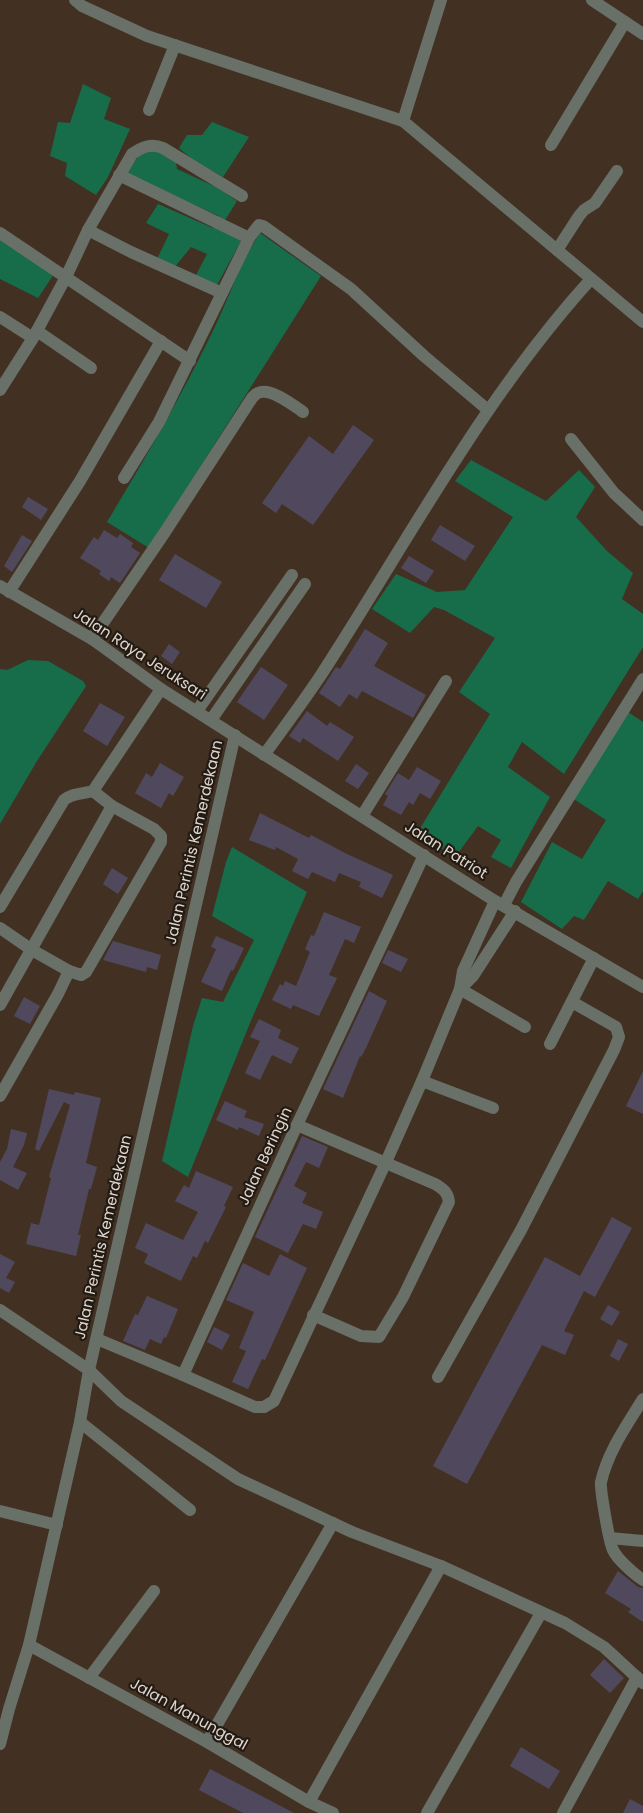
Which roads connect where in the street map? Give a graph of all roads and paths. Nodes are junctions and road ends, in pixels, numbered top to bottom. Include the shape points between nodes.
1 (75, 0) edge
2 (441, 0) edge
3 (592, 0) edge
4 (625, 22) junction
5 (643, 34) edge
6 (175, 45) junction
7 (149, 110) dead end
8 (403, 121) junction
9 (551, 145) dead end
10 (617, 172) dead end
11 (119, 175) junction
12 (242, 196) dead end
13 (88, 230) junction
14 (0, 233) edge
15 (249, 238) junction
16 (557, 250) junction
17 (66, 277) junction
18 (591, 279) junction
19 (222, 293) junction
20 (0, 317) edge
21 (643, 322) edge
22 (35, 335) junction
23 (161, 341) junction
24 (190, 361) junction
25 (91, 368) dead end
26 (0, 390) edge
27 (488, 410) junction
28 (303, 412) dead end
29 (570, 438) dead end
30 (124, 478) dead end
31 (643, 520) edge
32 (292, 575) dead end
33 (305, 584) dead end
34 (5, 589) edge
35 (92, 638) junction
36 (643, 679) edge
37 (446, 681) dead end
38 (161, 688) junction
39 (197, 711) junction
40 (211, 720) junction
41 (235, 735) junction
42 (264, 755) junction
43 (93, 791) junction
44 (112, 806) junction
45 (362, 816) junction
46 (422, 861) junction
47 (0, 907) edge
48 (503, 909) junction
49 (0, 928) edge
50 (32, 950) junction
51 (592, 962) junction
52 (69, 971) junction
53 (643, 987) edge
54 (460, 989) junction
55 (572, 1002) junction
56 (0, 1006) edge
57 (525, 1027) dead end
58 (550, 1044) dead end
59 (422, 1081) junction
60 (0, 1096) edge
61 (493, 1108) dead end
62 (297, 1125) junction
63 (386, 1162) junction
64 (0, 1310) edge
65 (313, 1314) junction
66 (97, 1339) junction
67 (89, 1370) junction
68 (183, 1374) junction
69 (438, 1377) dead end
70 (643, 1399) edge
71 (80, 1422) junction
72 (190, 1510) dead end
73 (0, 1511) edge
74 (332, 1523) junction
75 (57, 1526) junction
76 (610, 1538) junction
77 (643, 1541) edge
78 (441, 1566) junction
79 (643, 1580) edge
80 (154, 1591) dead end
81 (541, 1613) junction
82 (29, 1645) junction
83 (89, 1678) junction
84 (640, 1680) edge
85 (4, 1708) edge
86 (2, 1730) edge
87 (207, 1742) junction
88 (0, 1744) edge
89 (309, 1802) junction
90 (332, 1813) edge
91 (427, 1813) edge
92 (562, 1813) edge

1 - 6 street via 147,36
2 - 8 street
3 - 4 street
4 - 5 street
4 - 9 street
6 - 7 street
6 - 8 street
8 - 16 street
10 - 16 street via 595,203 579,216
11 - 12 street via 132,154 144,147 158,146
11 - 13 street
11 - 15 street
13 - 17 street
13 - 19 street
14 - 17 street
15 - 19 street
15 - 27 street via 261,225 351,289
16 - 18 street
17 - 22 street
17 - 23 street
18 - 21 street
18 - 27 street via 529,353
19 - 24 street
20 - 22 street
22 - 25 street
22 - 26 street
23 - 24 street
23 - 34 street via 80,481
24 - 30 street via 159,422
27 - 42 street via 320,675
28 - 35 street via 266,392 258,392 252,398
29 - 31 street via 614,493
32 - 39 street
33 - 40 street
34 - 35 street, Jalan Raya Jeruksari
35 - 38 street, Jalan Raya Jeruksari
36 - 48 street via 516,882
37 - 45 street
38 - 39 street, Jalan Raya Jeruksari
38 - 43 street
39 - 40 street, Jalan Raya Jeruksari
40 - 41 street, Jalan Raya Jeruksari
41 - 42 street, Jalan Patriot
41 - 66 street, Jalan Perintis Kemerdekaan
42 - 45 street, Jalan Patriot
43 - 44 street
43 - 47 street via 74,794 64,800
44 - 50 street
44 - 52 street via 154,829 161,836 161,842 86,972 81,975
45 - 46 street, Jalan Patriot
46 - 48 street, Jalan Patriot
46 - 62 street, Jalan Beringin
48 - 51 street, Jalan Patriot
48 - 54 street via 473,976
48 - 54 street via 463,971
49 - 50 street
50 - 52 street
50 - 56 street
51 - 53 street, Jalan Patriot
51 - 55 street
52 - 60 street
54 - 57 street
54 - 59 street
55 - 58 street
55 - 69 street via 616,1027 619,1037 521,1230
59 - 61 street
59 - 63 street
62 - 63 street
62 - 68 street, Jalan Beringin
63 - 65 street
63 - 65 street via 445,1191 448,1206 379,1337 362,1336
64 - 67 street
65 - 68 street via 274,1401 268,1406 255,1407
66 - 67 street, Jalan Perintis Kemerdekaan
66 - 68 street
67 - 71 street, Jalan Perintis Kemerdekaan
67 - 74 street via 121,1401 238,1479
70 - 76 street via 617,1443 601,1484
71 - 72 street
71 - 75 street, Jalan Perintis Kemerdekaan
73 - 75 street
74 - 78 street
74 - 87 street
75 - 82 street, Jalan Perintis Kemerdekaan
76 - 77 street
76 - 79 street via 613,1551
78 - 81 street
78 - 89 street
80 - 83 street
81 - 84 street via 565,1623 604,1647
81 - 91 street
82 - 83 street, Jalan Manunggal
82 - 85 street, Jalan Perintis Kemerdekaan
83 - 87 street, Jalan Manunggal
84 - 92 street
85 - 86 street, Jalan Perintis Kemerdekaan
86 - 88 street, Jalan Perintis Kemerdekaan
87 - 89 street, Jalan Manunggal
89 - 90 street, Jalan Manunggal

